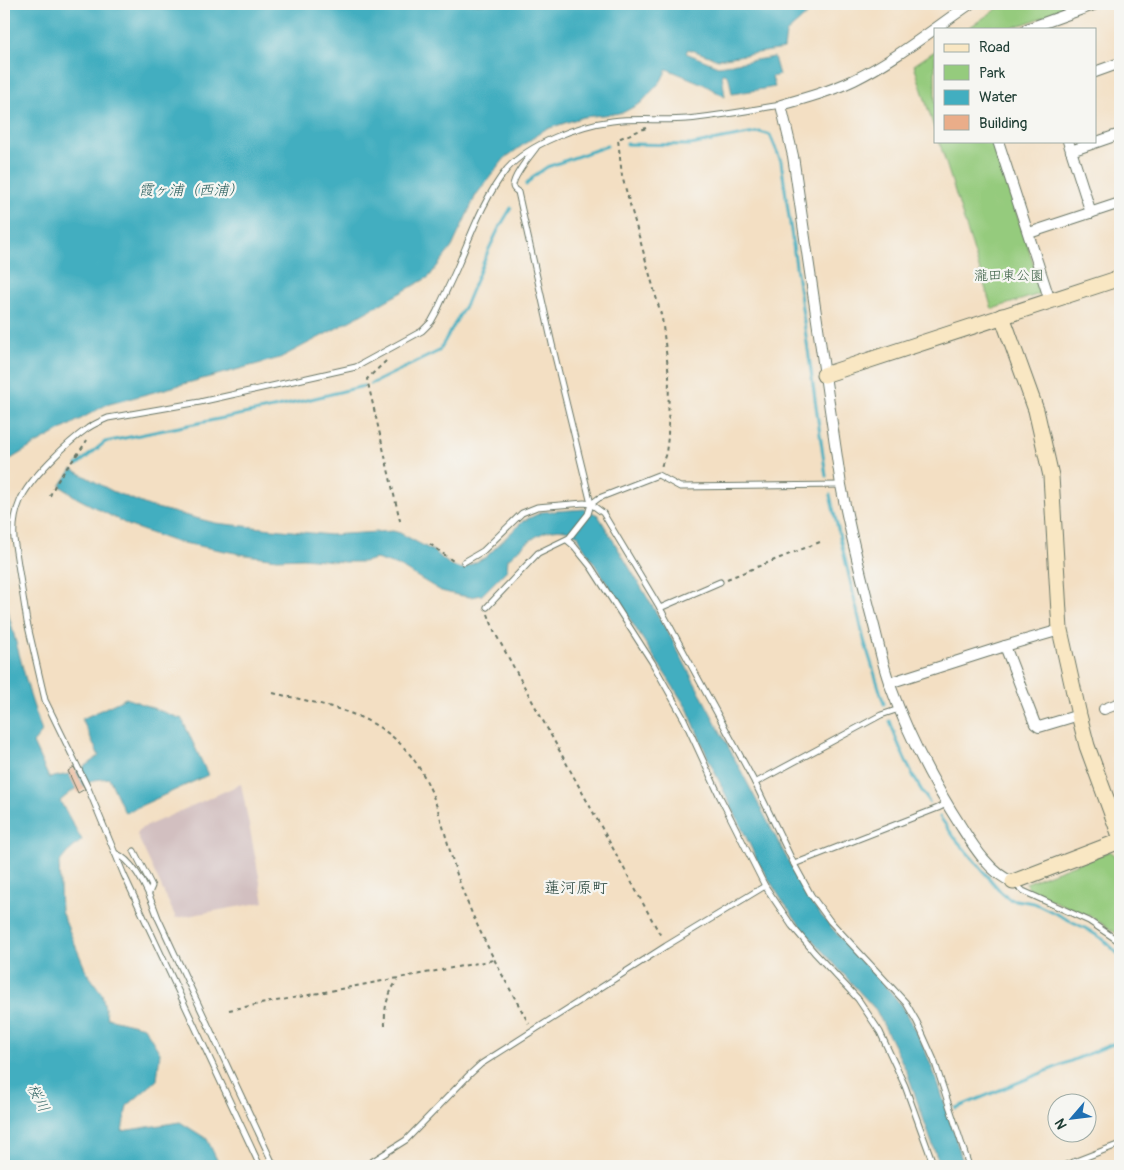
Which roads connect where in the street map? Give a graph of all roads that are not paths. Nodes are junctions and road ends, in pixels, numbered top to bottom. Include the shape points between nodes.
1 (970, 4) edge
2 (1096, 4) edge
3 (1030, 28) edge
4 (1120, 63) edge
5 (1096, 72) edge
6 (782, 105) junction
7 (1120, 134) edge
8 (1096, 140) edge
9 (998, 142) edge
10 (1086, 142) edge
11 (538, 146) junction
12 (1069, 146) edge
13 (1120, 203) edge
14 (1091, 212) junction
15 (1029, 233) junction
16 (1120, 278) edge
17 (1050, 301) junction
18 (1002, 316) junction
19 (824, 375) junction
20 (841, 486) junction
21 (591, 504) junction
22 (567, 540) junction
23 (464, 562) road end
24 (720, 582) road end
25 (487, 607) road end
26 (660, 608) junction
27 (1060, 630) junction
28 (1006, 646) junction
29 (890, 683) junction
30 (1120, 704) edge
31 (899, 709) junction
32 (1104, 709) dead end
33 (1078, 715) junction
34 (755, 783) junction
35 (946, 804) junction
36 (1120, 836) edge
37 (1120, 841) edge
38 (134, 851) dead end
39 (115, 853) junction
40 (794, 864) junction
41 (1013, 882) junction
42 (764, 886) junction
43 (149, 893) junction
44 (1120, 942) edge
45 (1120, 1144) edge
46 (260, 1166) edge
47 (274, 1166) edge
48 (365, 1166) edge
49 (934, 1166) edge
50 (969, 1166) edge
51 (1063, 1166) edge

1 - 6 street via 860,77 823,93
2 - 3 street
4 - 5 street
6 - 11 lane via 709,117 611,122 588,126
6 - 19 street via 794,156
7 - 8 street
9 - 15 street
10 - 12 street
11 - 21 lane via 513,185 518,192
11 - 39 lane via 524,153 506,170 471,234 431,322 422,331 346,370 200,402 108,418 79,436 32,482 20,502 13,528 15,546 43,693
12 - 14 street
13 - 14 street
14 - 15 street
15 - 17 street
16 - 17 street
17 - 18 street
18 - 19 street
18 - 27 street via 1036,410 1051,476
19 - 20 street
20 - 21 lane via 680,487 658,475
20 - 29 street
21 - 22 lane via 588,514
21 - 23 lane via 570,503 522,512 483,551
21 - 26 lane via 603,513
22 - 25 lane via 538,553
22 - 42 lane via 591,567 652,662 684,719
24 - 26 lane
26 - 34 lane
27 - 28 street
27 - 33 street
28 - 29 street
28 - 33 street via 1035,724 1039,727
29 - 31 street
30 - 32 street
31 - 34 lane via 881,715
31 - 35 street
33 - 36 street
34 - 40 lane
35 - 40 lane
35 - 41 street via 985,859 1004,879
37 - 41 street
38 - 43 lane via 152,886
39 - 43 lane via 123,856
39 - 46 lane
40 - 50 lane via 825,915 906,1004 917,1022 934,1060
41 - 44 lane via 1023,891 1089,921
42 - 48 lane via 481,1064 406,1140
42 - 49 lane via 792,926 858,1000 880,1032 905,1086
43 - 47 lane
45 - 51 lane

